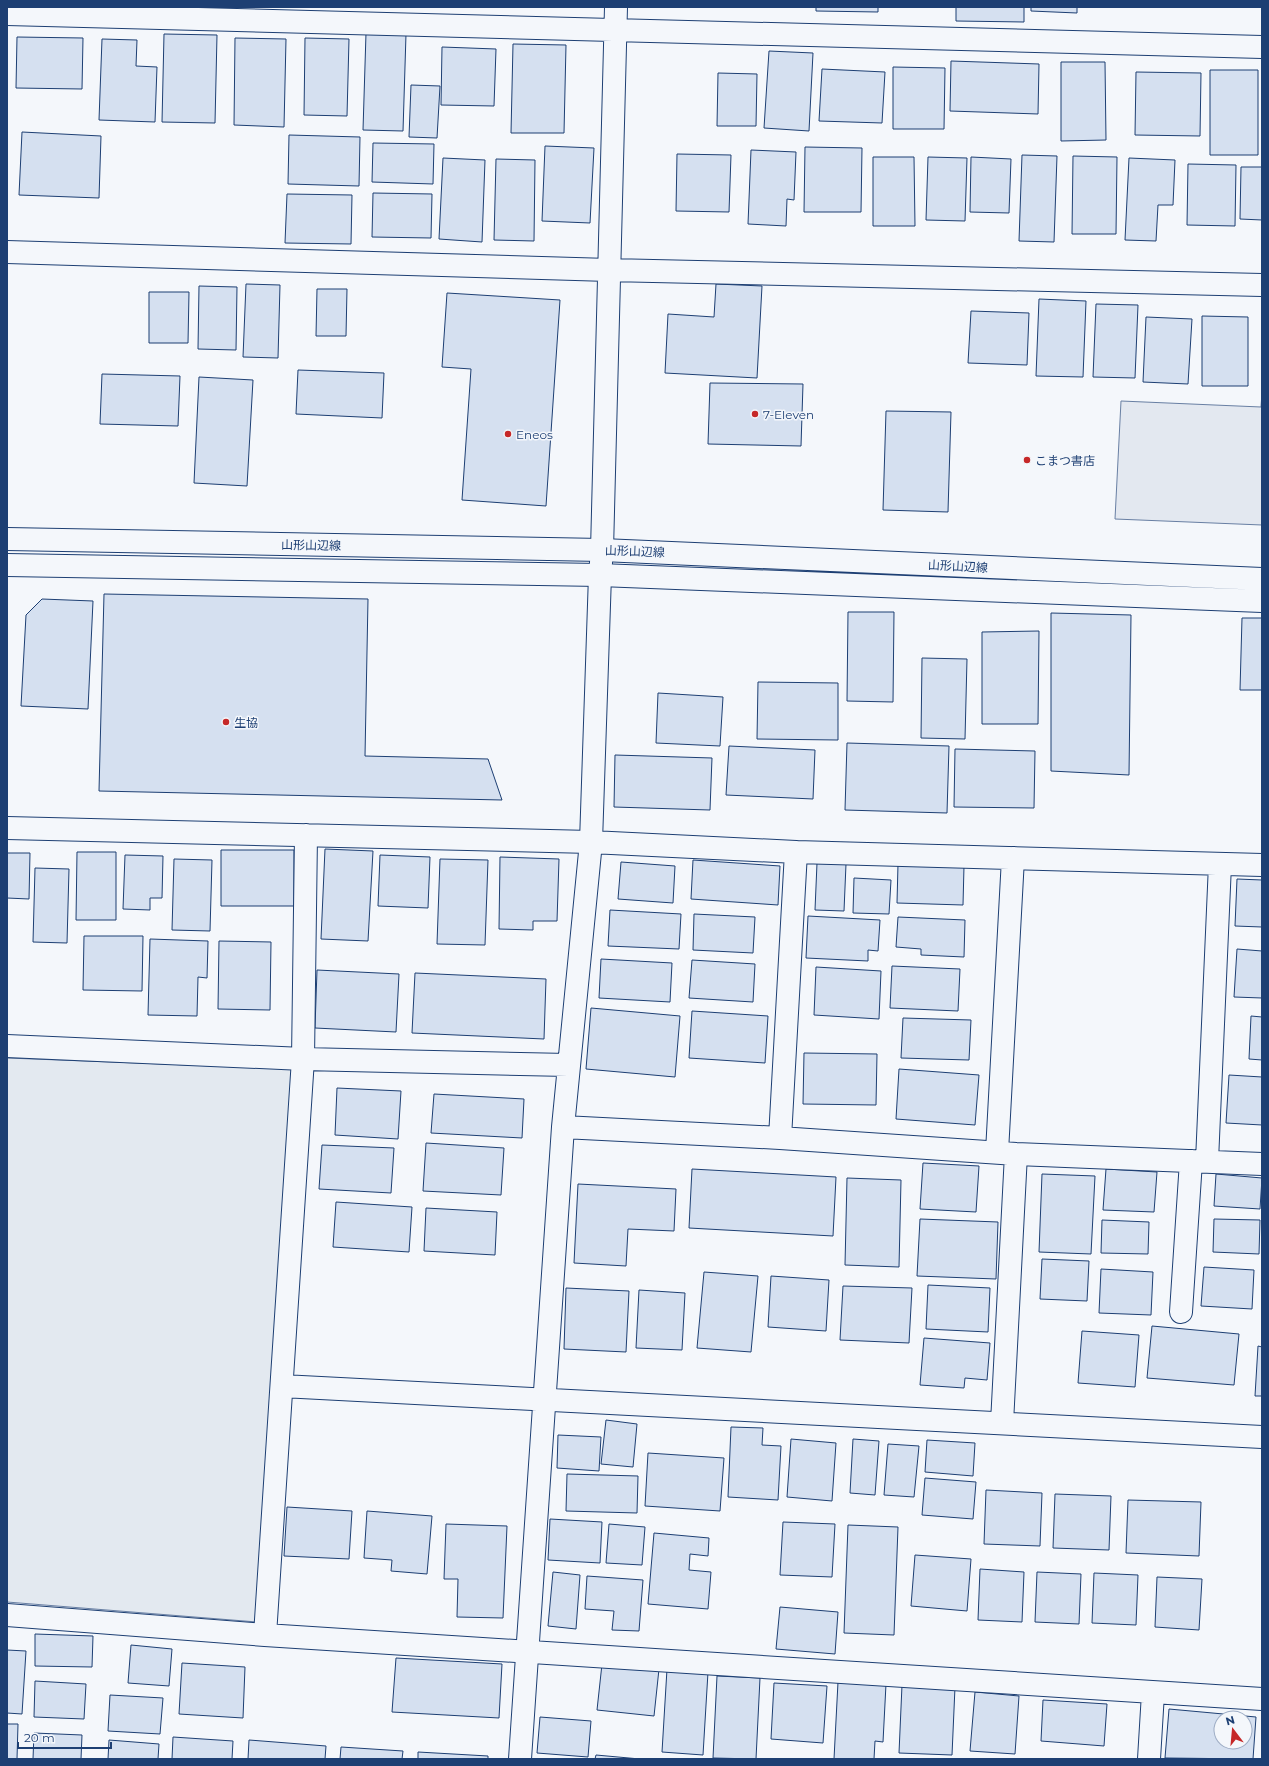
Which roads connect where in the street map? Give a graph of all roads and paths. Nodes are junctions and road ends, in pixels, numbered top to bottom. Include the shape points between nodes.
1 (616, 7) edge
2 (7, 14) edge
3 (616, 30) junction
4 (1262, 47) edge
5 (7, 252) edge
6 (609, 270) junction
7 (1262, 285) edge
8 (7, 539) edge
9 (602, 550) junction
10 (7, 565) edge
11 (600, 575) junction
12 (1262, 580) edge
13 (1262, 601) edge
14 (7, 828) edge
15 (306, 835) junction
16 (591, 842) junction
17 (796, 852) junction
18 (1013, 858) junction
19 (1220, 864) junction
20 (1262, 865) edge
21 (7, 1046) edge
22 (303, 1059) junction
23 (568, 1065) junction
24 (563, 1127) junction
25 (780, 1138) junction
26 (1006, 1153) junction
27 (1199, 1161) junction
28 (1262, 1164) edge
29 (1181, 1312) dead end
30 (282, 1386) junction
31 (544, 1400) junction
32 (1002, 1423) junction
33 (1262, 1437) edge
34 (7, 1615) edge
35 (265, 1635) junction
36 (526, 1652) junction
37 (1153, 1692) junction
38 (1262, 1699) edge
39 (520, 1759) edge
40 (1149, 1759) edge

1 - 3 main road
2 - 3 main road
3 - 4 main road
3 - 6 main road
5 - 6 main road
6 - 7 main road
6 - 9 main road
8 - 9 main road, 山形山辺線
9 - 11 main road
9 - 12 main road, 山形山辺線
10 - 11 main road, 山形山辺線
11 - 13 main road, 山形山辺線
11 - 16 main road
14 - 15 main road
15 - 16 main road
15 - 22 main road
16 - 17 main road
16 - 23 main road
17 - 18 main road
17 - 25 main road
18 - 19 main road
18 - 26 main road
19 - 20 main road
19 - 27 main road
21 - 22 main road
22 - 23 main road
22 - 30 main road
23 - 24 main road
24 - 25 main road
24 - 31 main road
25 - 26 main road
26 - 27 main road
26 - 32 main road
27 - 28 main road
27 - 29 main road
30 - 31 main road
30 - 35 main road
31 - 32 main road
31 - 36 main road
32 - 33 main road
34 - 35 main road
35 - 36 main road
36 - 37 main road
36 - 39 main road
37 - 38 main road
37 - 40 main road

